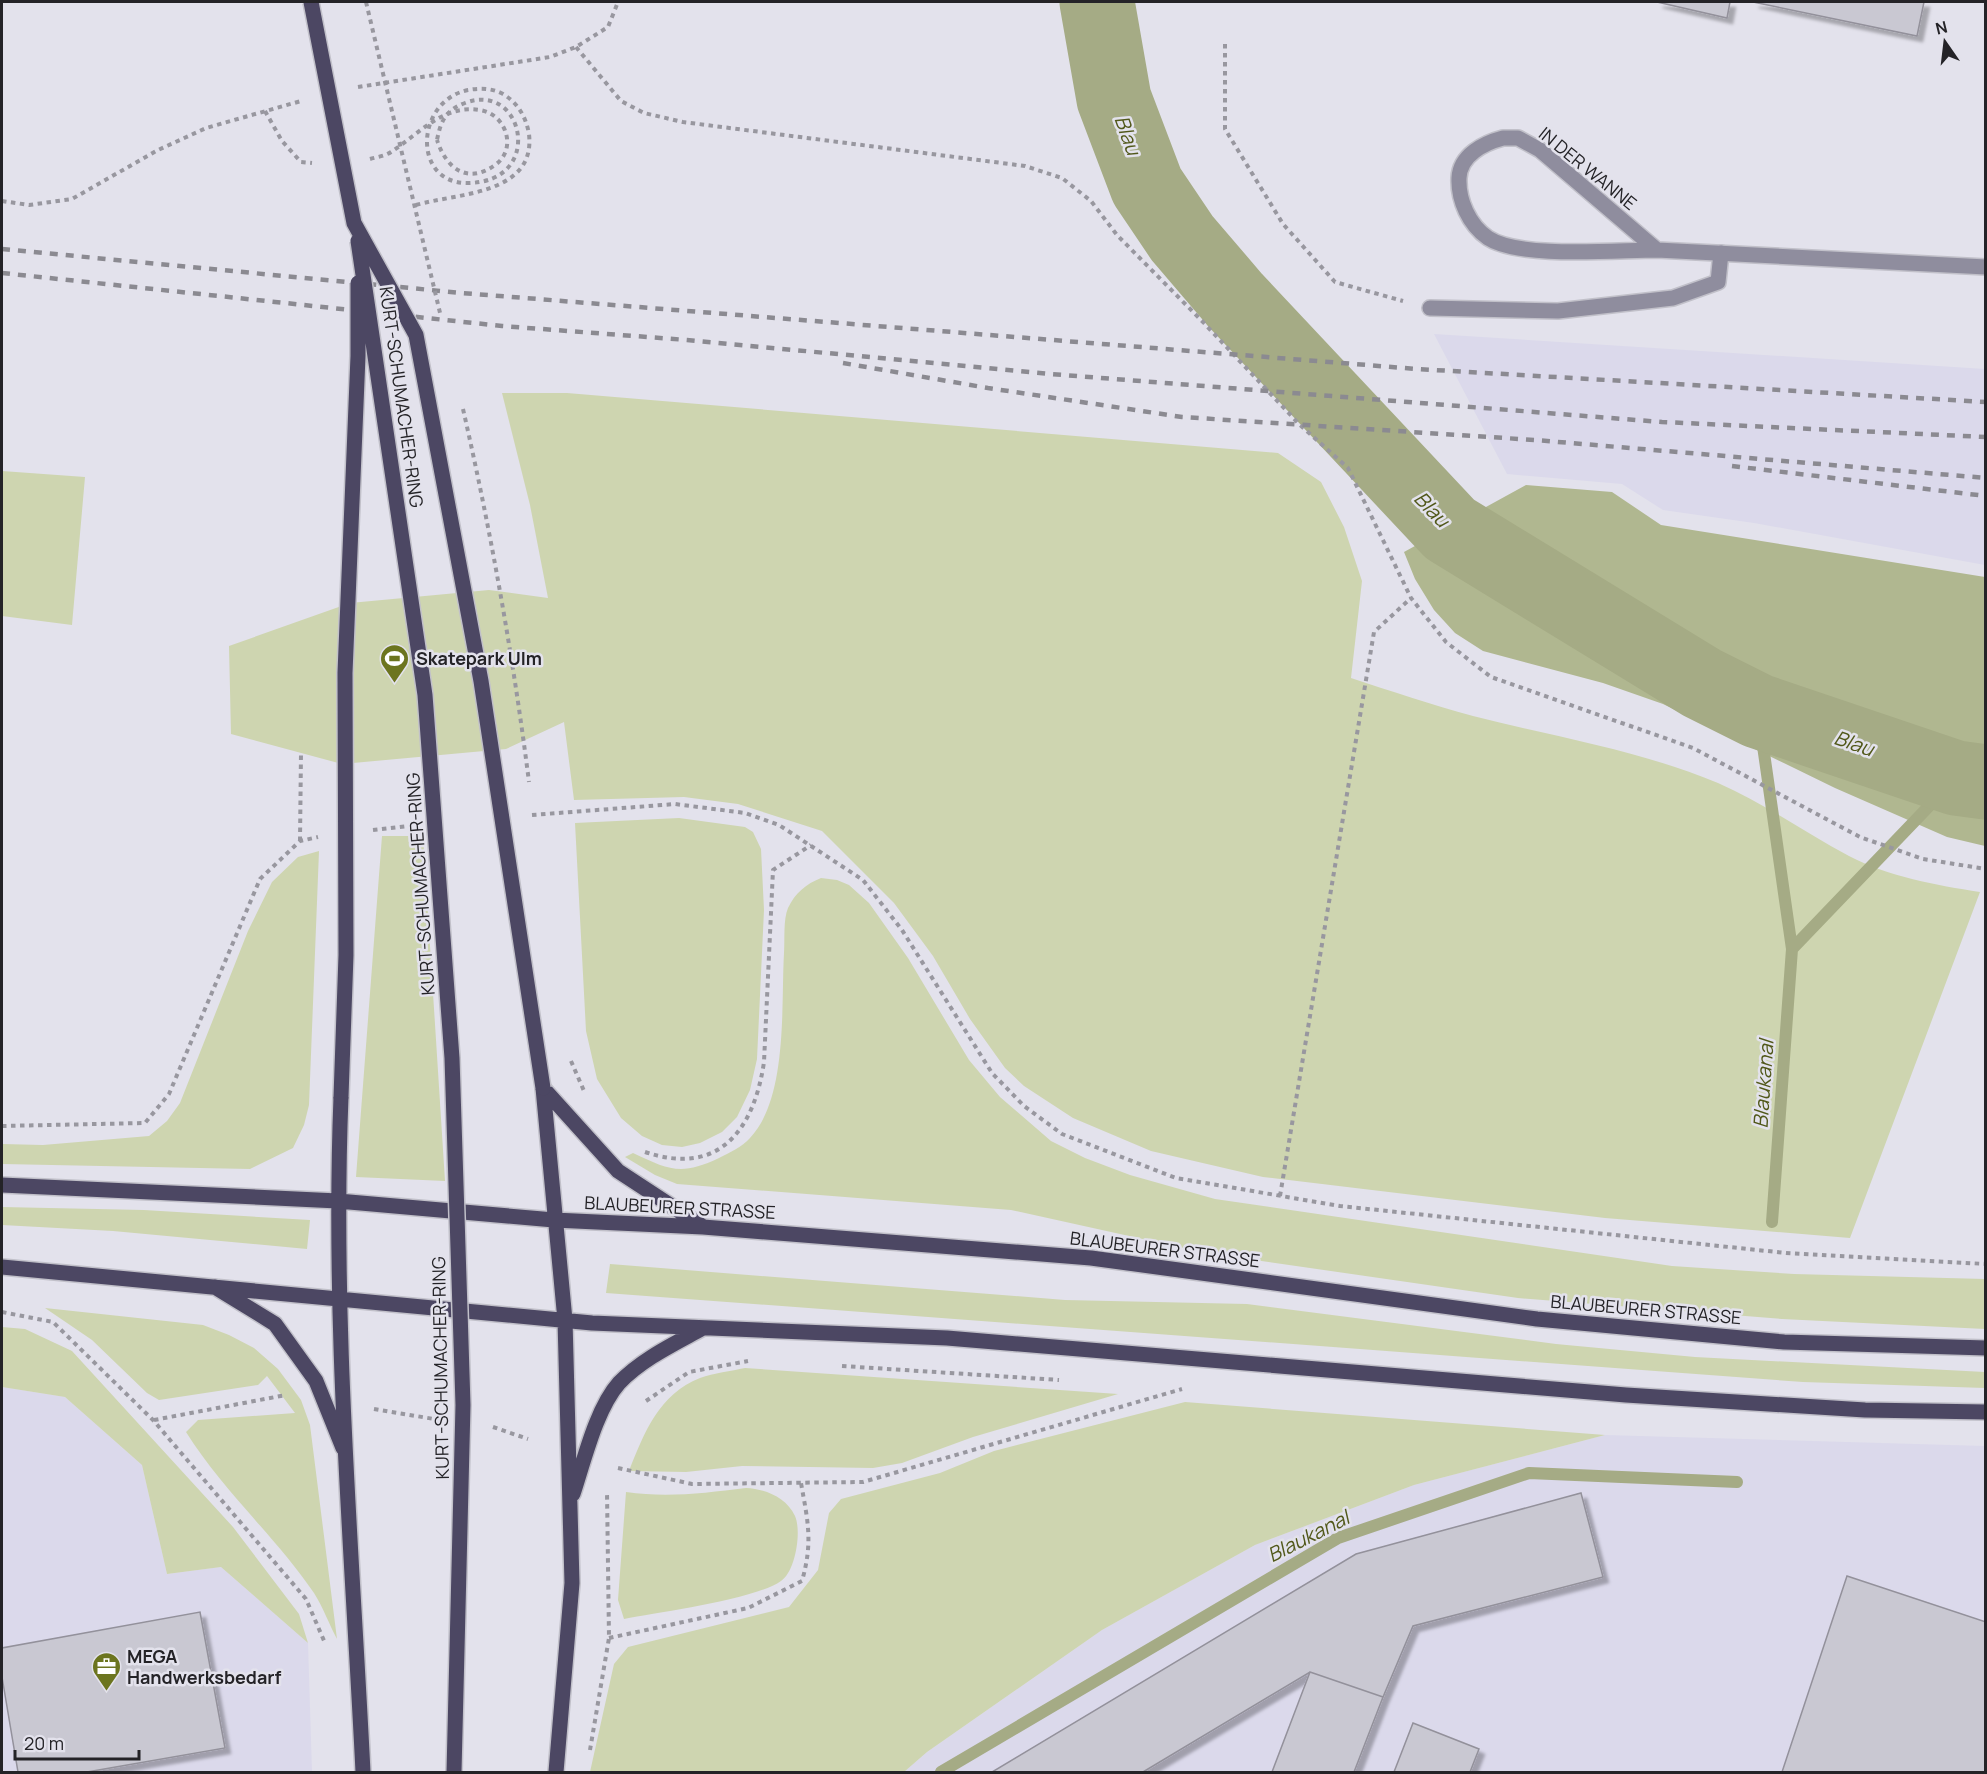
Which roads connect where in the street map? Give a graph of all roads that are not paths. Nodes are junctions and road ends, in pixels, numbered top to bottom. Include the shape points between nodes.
1 (311, 2) edge
2 (354, 223) junction
3 (358, 241) junction
4 (1657, 250) junction
5 (1721, 253) junction
6 (1986, 267) edge
7 (1430, 308) road end
8 (543, 1088) junction
9 (2, 1185) edge
10 (338, 1201) junction
11 (554, 1220) junction
12 (703, 1227) junction
13 (2, 1267) edge
14 (213, 1286) junction
15 (339, 1297) junction
16 (565, 1320) junction
17 (703, 1328) junction
18 (1986, 1348) edge
19 (1986, 1412) edge
20 (348, 1460) junction
21 (570, 1502) junction
22 (363, 1773) edge
23 (454, 1773) edge
24 (556, 1773) edge

1 - 2 main road, KURT-SCHUMACHER-RING, bridge
2 - 3 main road, KURT-SCHUMACHER-RING, bridge
2 - 8 main road, bridge via 416,335 482,681
3 - 10 main road, bridge via 358,356 345,673 346,955
3 - 23 main road, KURT-SCHUMACHER-RING, bridge via 425,695 452,1058 463,1405
4 - 4 street, IN DER WANNE via 1540,150 1518,138 1483,143 1465,160 1458,176 1460,198 1470,220 1488,238 1518,249
4 - 5 street, IN DER WANNE
5 - 6 street, IN DER WANNE
5 - 7 street via 1718,282 1673,298 1558,311
8 - 11 main road
8 - 12 main road via 618,1170
9 - 10 main road, BLAUBEURER STRASSE
10 - 11 main road, BLAUBEURER STRASSE
10 - 15 main road
11 - 12 main road, BLAUBEURER STRASSE
11 - 16 main road
12 - 18 main road, BLAUBEURER STRASSE via 1090,1258 1537,1319 1773,1341
13 - 14 main road
14 - 15 main road
14 - 20 main road via 275,1324 316,1381
15 - 16 main road
15 - 20 main road
16 - 17 main road
16 - 21 main road
17 - 19 main road via 947,1338 1626,1395 1865,1410
17 - 21 main road via 653,1356 619,1383 596,1427
20 - 22 main road
21 - 24 main road via 572,1583

